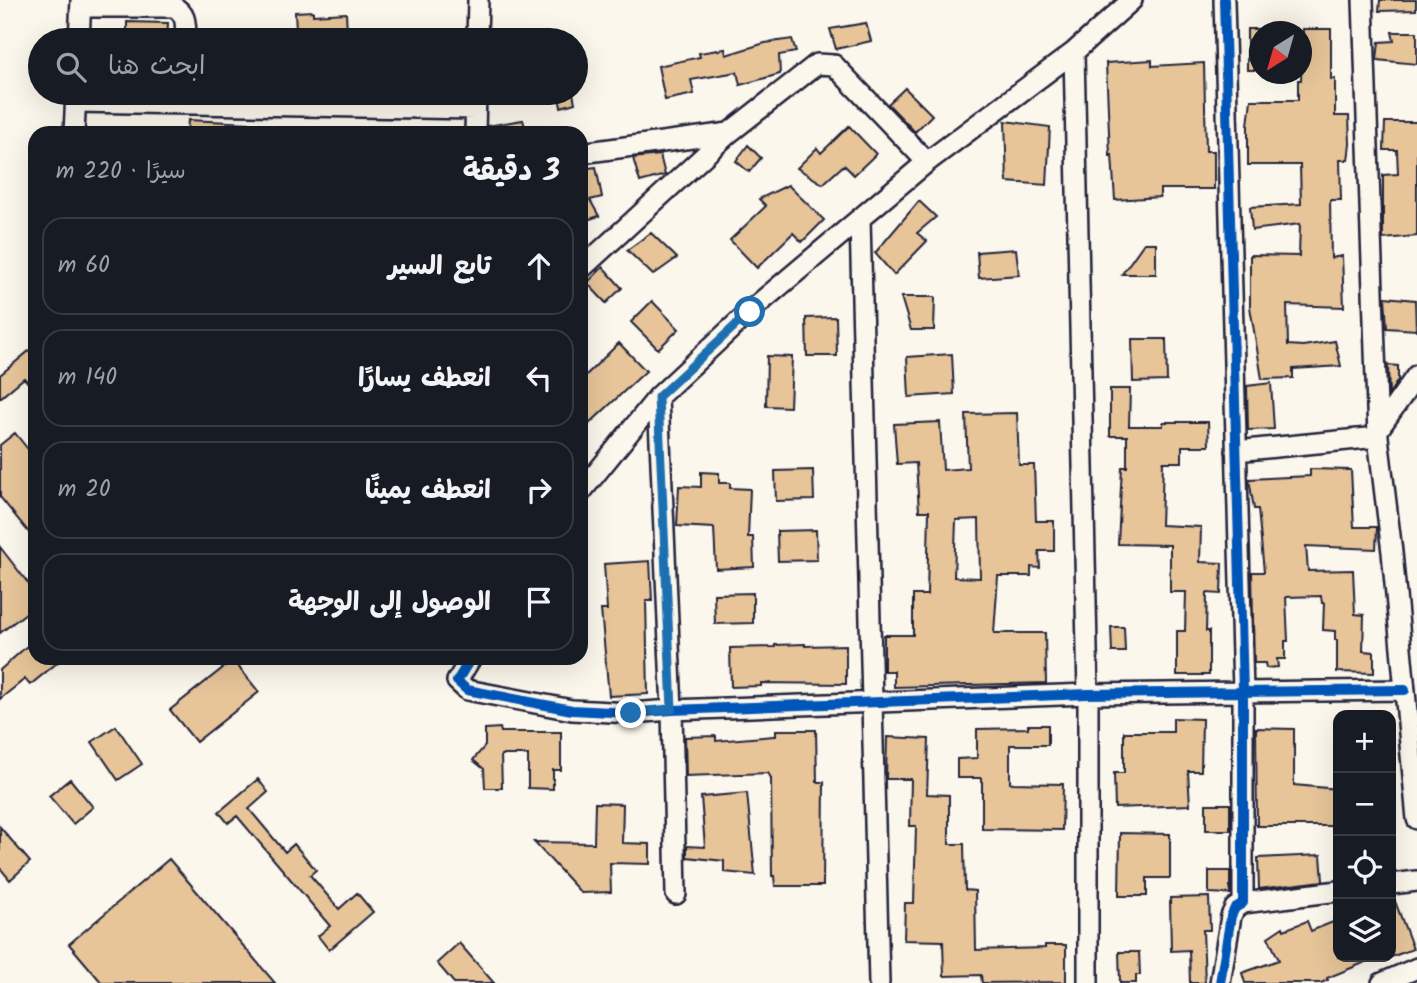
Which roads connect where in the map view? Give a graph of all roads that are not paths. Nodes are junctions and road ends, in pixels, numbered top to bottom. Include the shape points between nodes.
1 (478, 0) edge
2 (1132, 0) edge
3 (1224, 0) edge
4 (1363, 0) edge
5 (81, 4) edge
6 (80, 28) edge
7 (185, 28) edge
8 (477, 28) edge
9 (1074, 52) junction
10 (76, 105) edge
11 (476, 105) edge
12 (74, 126) edge
13 (475, 126) edge
14 (729, 133) junction
15 (588, 152) edge
16 (927, 162) junction
17 (860, 219) junction
18 (588, 263) edge
19 (1417, 375) edge
20 (658, 397) junction
21 (1378, 434) junction
22 (1236, 452) junction
23 (588, 483) edge
24 (467, 665) edge
25 (1405, 690) junction
26 (1243, 692) junction
27 (1088, 694) junction
28 (872, 703) junction
29 (672, 709) junction
30 (1417, 819) edge
31 (1417, 881) edge
32 (1396, 883) edge
33 (1333, 892) edge
34 (676, 894) dead end
35 (1242, 903) junction
36 (1417, 968) edge
37 (878, 983) edge
38 (1088, 983) edge
39 (1220, 983) edge
40 (1382, 983) edge

1 - 8 street
2 - 9 street
3 - 22 street
4 - 21 street
5 - 6 street
5 - 7 street via 174,7 182,11
9 - 16 street
9 - 27 street
10 - 12 street
11 - 13 street
14 - 15 street
14 - 16 street via 817,64 825,63 834,65
14 - 18 street
16 - 17 street
17 - 20 street
17 - 28 street
19 - 21 street
20 - 23 street
20 - 29 street
21 - 22 street
21 - 25 street
22 - 26 street
24 - 29 street via 457,681 467,690 572,710 631,713
25 - 26 street
25 - 30 street
26 - 27 street
26 - 35 street
27 - 28 street
27 - 38 street
28 - 29 street
28 - 37 street
29 - 34 street
31 - 32 street
33 - 35 street
35 - 39 street via 1231,916
36 - 40 street

